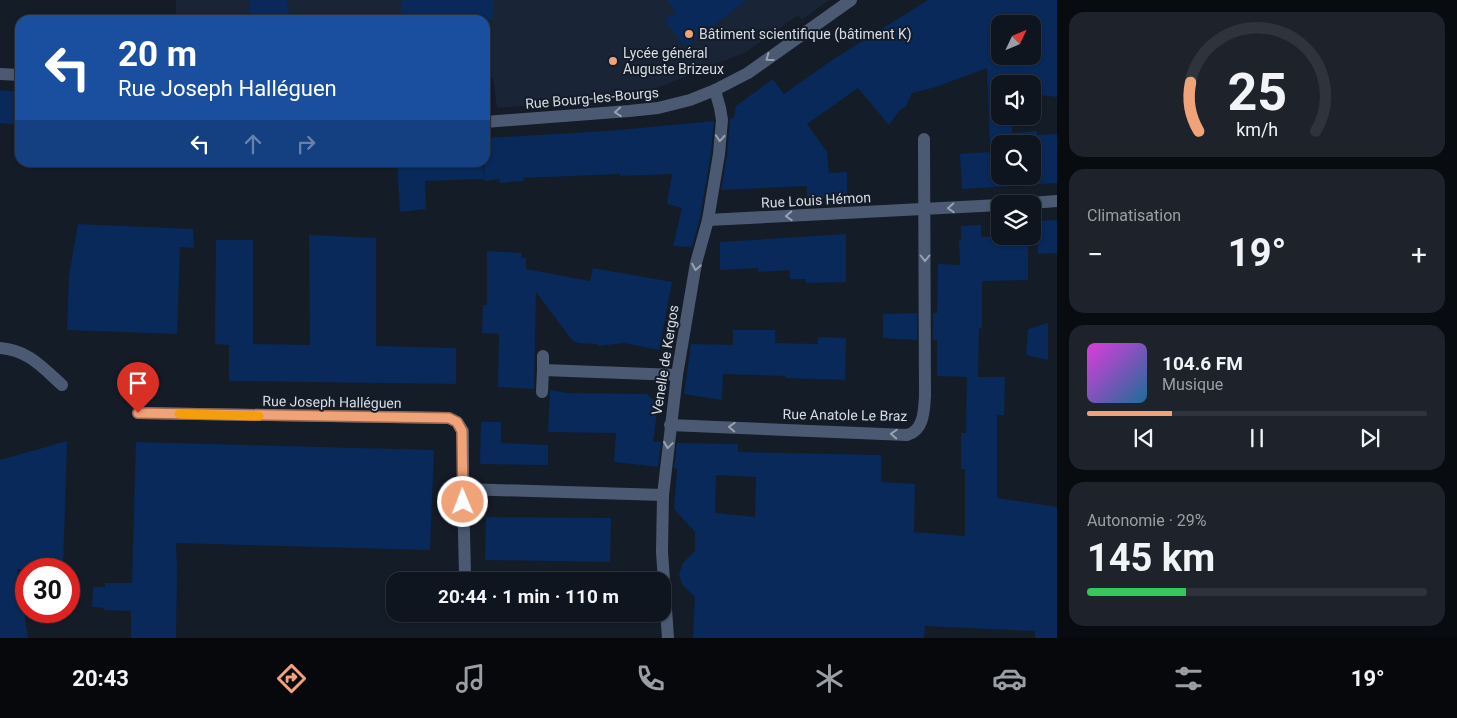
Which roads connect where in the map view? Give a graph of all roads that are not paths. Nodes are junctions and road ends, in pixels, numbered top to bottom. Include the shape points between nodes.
1 (851, 0) edge
2 (0, 74) edge
3 (15, 75) edge
4 (715, 90) junction
5 (490, 122) edge
6 (924, 139) dead end
7 (1057, 202) edge
8 (1041, 203) edge
9 (991, 205) edge
10 (925, 209) junction
11 (708, 220) junction
12 (0, 348) edge
13 (543, 356) dead end
14 (542, 370) junction
15 (677, 375) junction
16 (62, 385) dead end
17 (542, 392) dead end
18 (138, 413) dead end
19 (670, 425) junction
20 (463, 488) junction
21 (662, 495) junction
22 (465, 572) edge
23 (668, 638) edge

1 -> 4 street, Rue Bourg-les-Bourgs via 756,67
2 - 3 street
4 -> 5 street, Rue Bourg-les-Bourgs via 658,108
4 -> 11 street, Venelle de Kergos via 721,126
6 - 10 street
7 - 8 street
9 -> 10 street, Rue Louis Hémon
10 -> 11 street, Rue Louis Hémon
10 -> 19 street, Rue Anatole Le Braz via 925,396 922,419 913,433
11 -> 15 street, Venelle de Kergos via 696,263
12 - 16 street via 27,355
13 - 14 street
14 - 15 street
14 - 17 street
15 - 19 street, Venelle de Kergos
18 - 20 street, Rue Joseph Halléguen via 449,418 457,422 462,431
19 -> 21 street, Venelle de Kergos
20 - 21 street
20 - 22 street, Rue Joseph Halléguen
21 - 23 street, Venelle de Kergos

